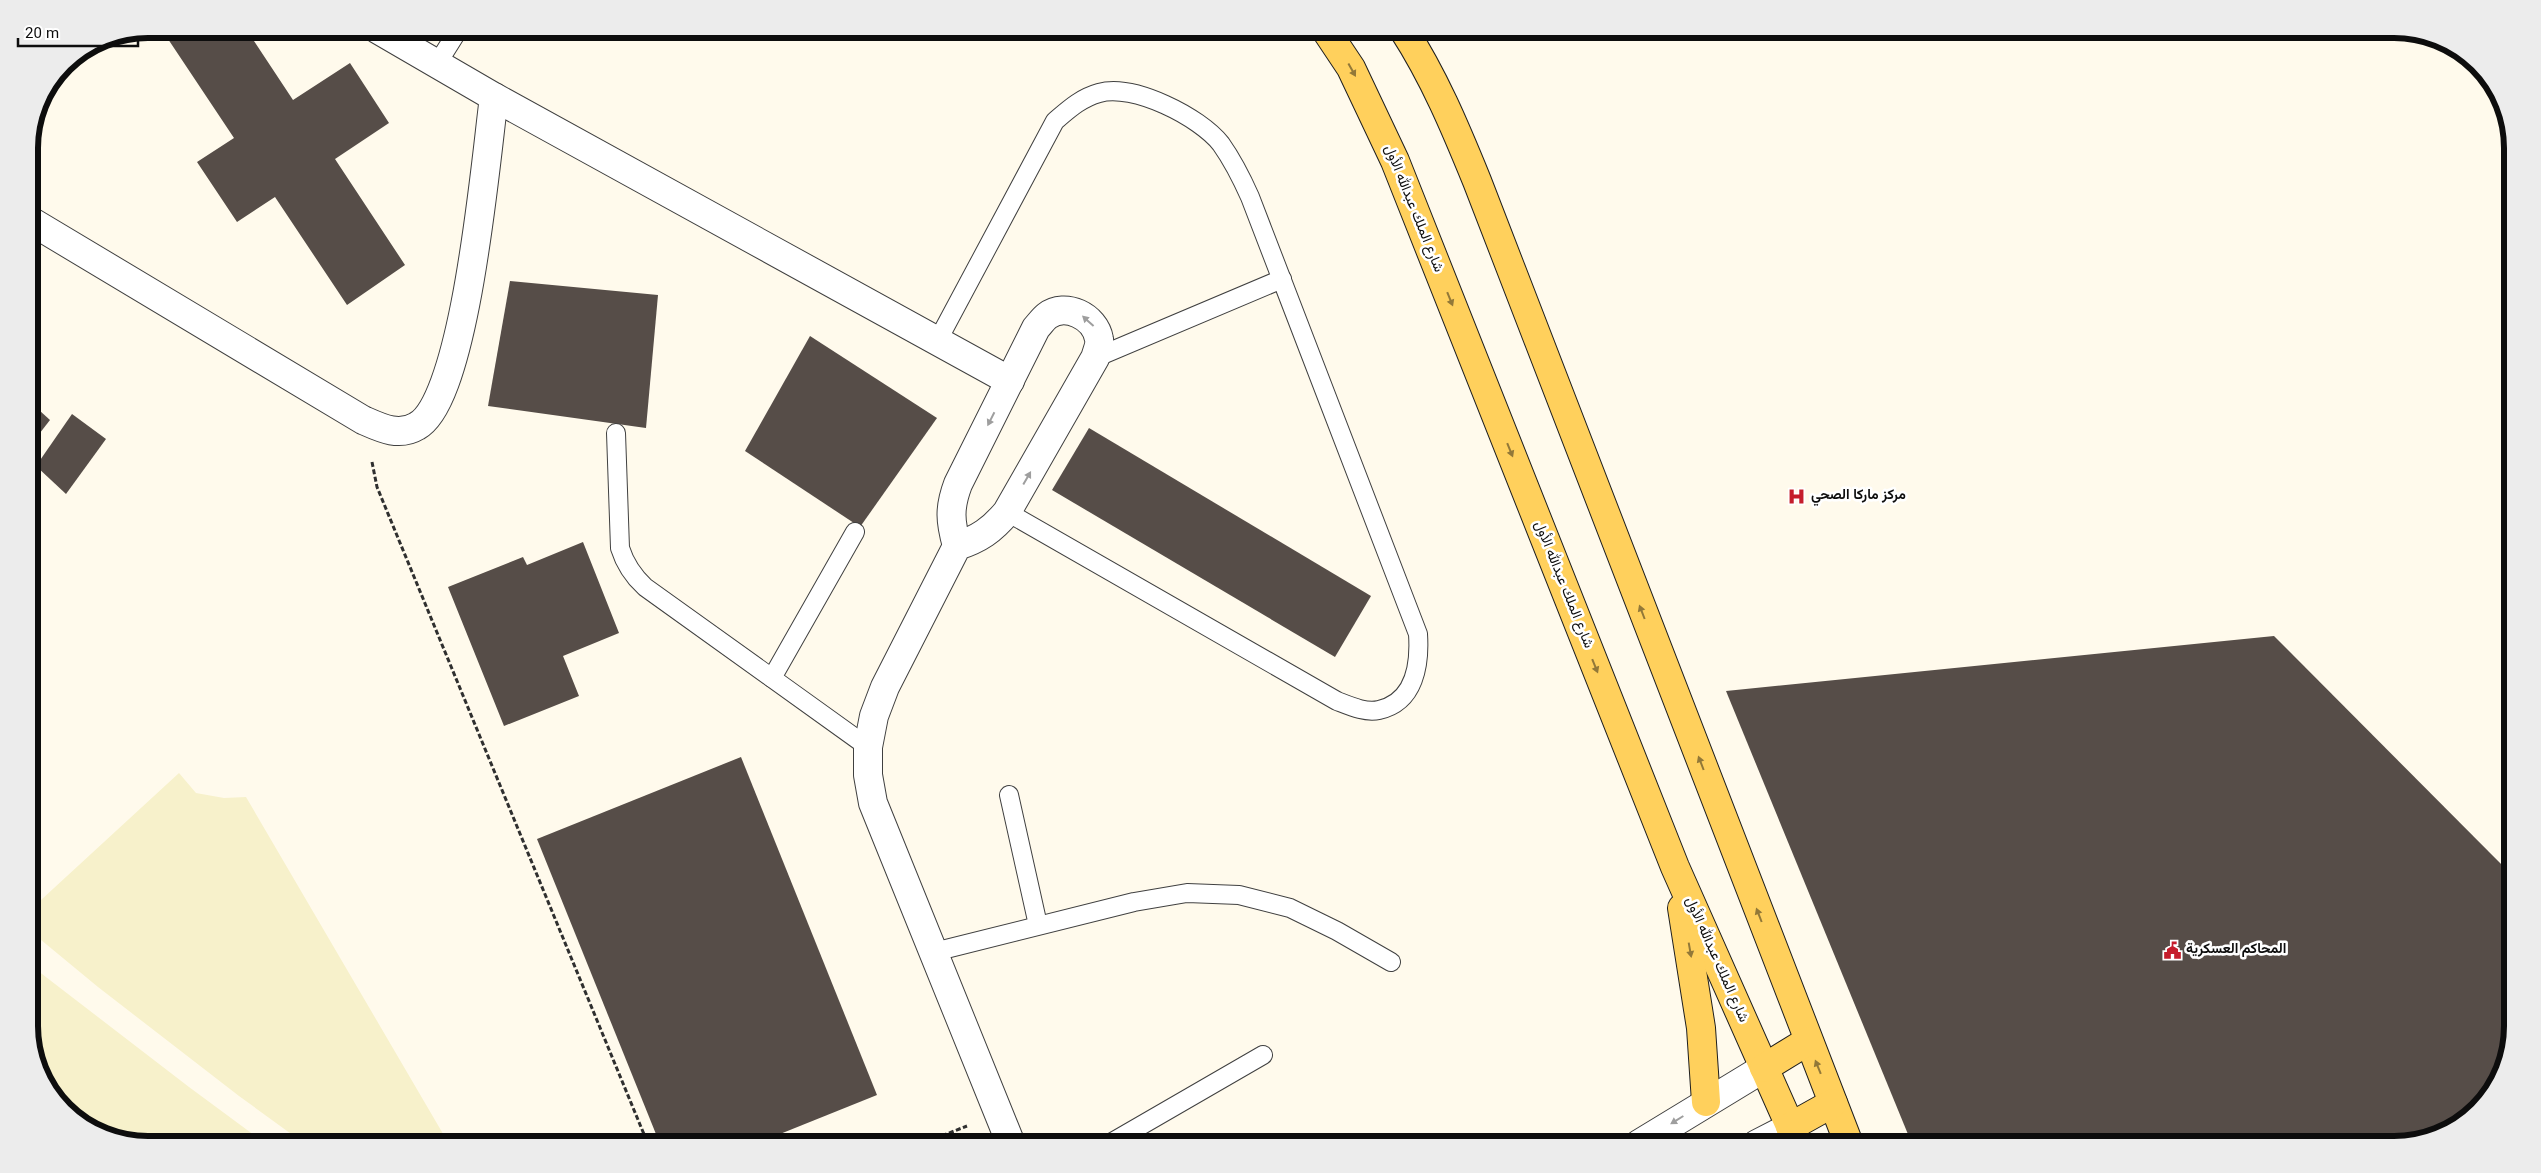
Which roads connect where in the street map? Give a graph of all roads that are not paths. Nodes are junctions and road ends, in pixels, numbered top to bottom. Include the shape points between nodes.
1 (392, 38) edge
2 (453, 38) edge
3 (1331, 38) edge
4 (1408, 38) edge
5 (437, 64) junction
6 (494, 97) junction
7 (38, 225) edge
8 (1282, 279) junction
9 (938, 340) junction
10 (1095, 358) junction
11 (1010, 381) junction
12 (616, 433) dead end
13 (1007, 512) junction
14 (855, 532) dead end
15 (957, 546) junction
16 (772, 678) junction
17 (868, 747) junction
18 (1008, 795) dead end
19 (1675, 867) junction
20 (1038, 925) junction
21 (934, 952) junction
22 (1391, 962) dead end
23 (1808, 1041) junction
24 (1263, 1055) dead end
25 (1764, 1068) junction
26 (1706, 1102) junction
27 (1832, 1103) junction
28 (1794, 1135) edge
29 (1008, 1136) edge
30 (1123, 1136) edge
31 (1652, 1136) edge
32 (1846, 1136) edge

1 - 5 street
2 - 5 lane
3 -> 19 main road, شارع الملك عبدالله الأول via 1351,68 1394,161
23 -> 4 main road via 1477,181 1449,112 1426,65
5 - 6 street
6 - 7 street via 469,290 457,343 440,395 430,414 418,426 400,432 363,420
6 - 9 street
8 - 9 lane via 1250,197 1220,143 1197,122 1170,106 1127,93 1101,92 1077,102 1055,122
8 - 10 lane
8 - 13 lane via 1418,634 1418,667 1413,683 1398,701 1378,710 1358,709 1337,701
9 - 11 street
10 -> 11 street via 1099,340 1093,324 1079,313 1063,310 1047,316 1036,328
13 -> 10 street
11 -> 15 street via 951,504 951,525
12 - 16 lane via 620,548 624,562 645,587
13 - 15 street via 994,528
14 - 16 lane
15 - 17 street via 885,687 874,716
16 - 17 lane
17 - 21 street via 873,803
18 - 20 lane
19 - 25 main road, شارع الملك عبدالله الأول
19 -> 26 main road via 1701,1028
20 - 21 lane
20 - 22 lane via 1186,893 1239,895 1290,908
21 - 29 street
23 - 25 main road
27 -> 23 main road
24 - 30 lane
25 - 26 street
25 - 28 main road, شارع الملك عبدالله الأول
26 -> 31 street
27 - 28 main road
27 - 32 main road

